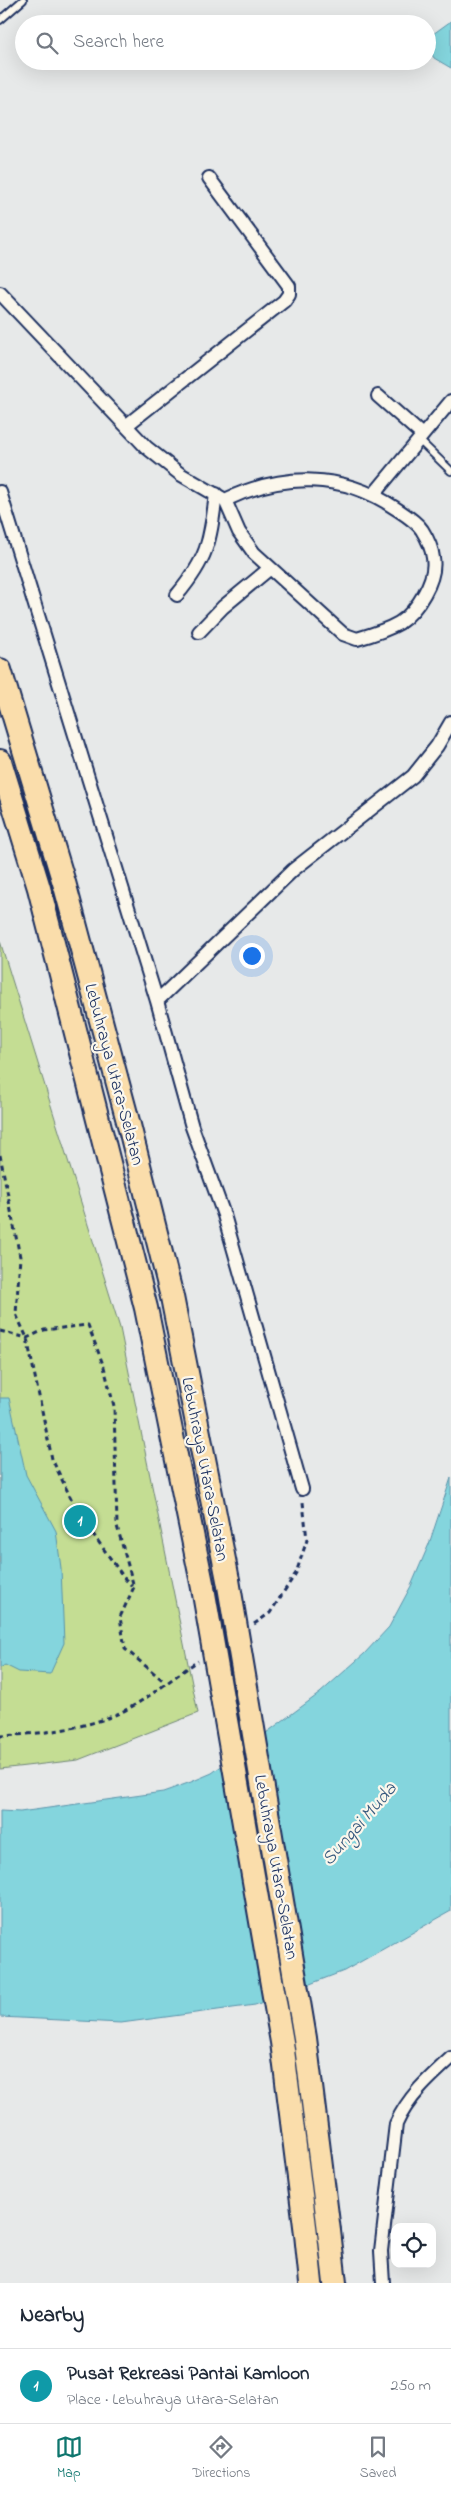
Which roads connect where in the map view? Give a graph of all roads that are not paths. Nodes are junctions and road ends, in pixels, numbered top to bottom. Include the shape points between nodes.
1 (23, 0) edge
2 (0, 20) edge
3 (209, 178) dead end
4 (0, 293) edge
5 (378, 396) dead end
6 (451, 400) edge
7 (127, 425) junction
8 (420, 436) junction
9 (451, 471) edge
10 (0, 492) edge
11 (374, 494) junction
12 (221, 497) junction
13 (269, 569) junction
14 (177, 594) dead end
15 (199, 632) dead end
16 (0, 670) edge
17 (451, 722) edge
18 (0, 762) edge
19 (157, 1001) junction
20 (302, 1489) road end
21 (451, 2058) edge
22 (311, 2283) edge
23 (335, 2283) edge
24 (383, 2283) edge

1 - 2 lane
3 - 7 street via 289,286 290,294
4 - 7 street
5 - 8 street
6 - 8 street
7 - 12 street via 162,461
8 - 9 lane
8 - 11 street
10 - 19 street
11 - 12 street via 353,487 298,479
11 - 13 street via 420,528 434,559 425,594 416,608 400,622 369,636 349,637
12 - 13 street via 239,532
12 - 14 street via 206,550 190,580
13 - 15 street via 223,607
16 - 23 highway, Lebuhraya Utara–Selatan, bridge via 65,886 172,1297 228,1580 305,2038
17 - 19 street via 413,776 293,870
18 - 22 highway, Lebuhraya Utara–Selatan, bridge via 39,888 146,1308 203,1588 280,2032
19 - 20 street via 192,1127 224,1214 251,1304
21 - 24 street via 413,2095 396,2124 381,2251

